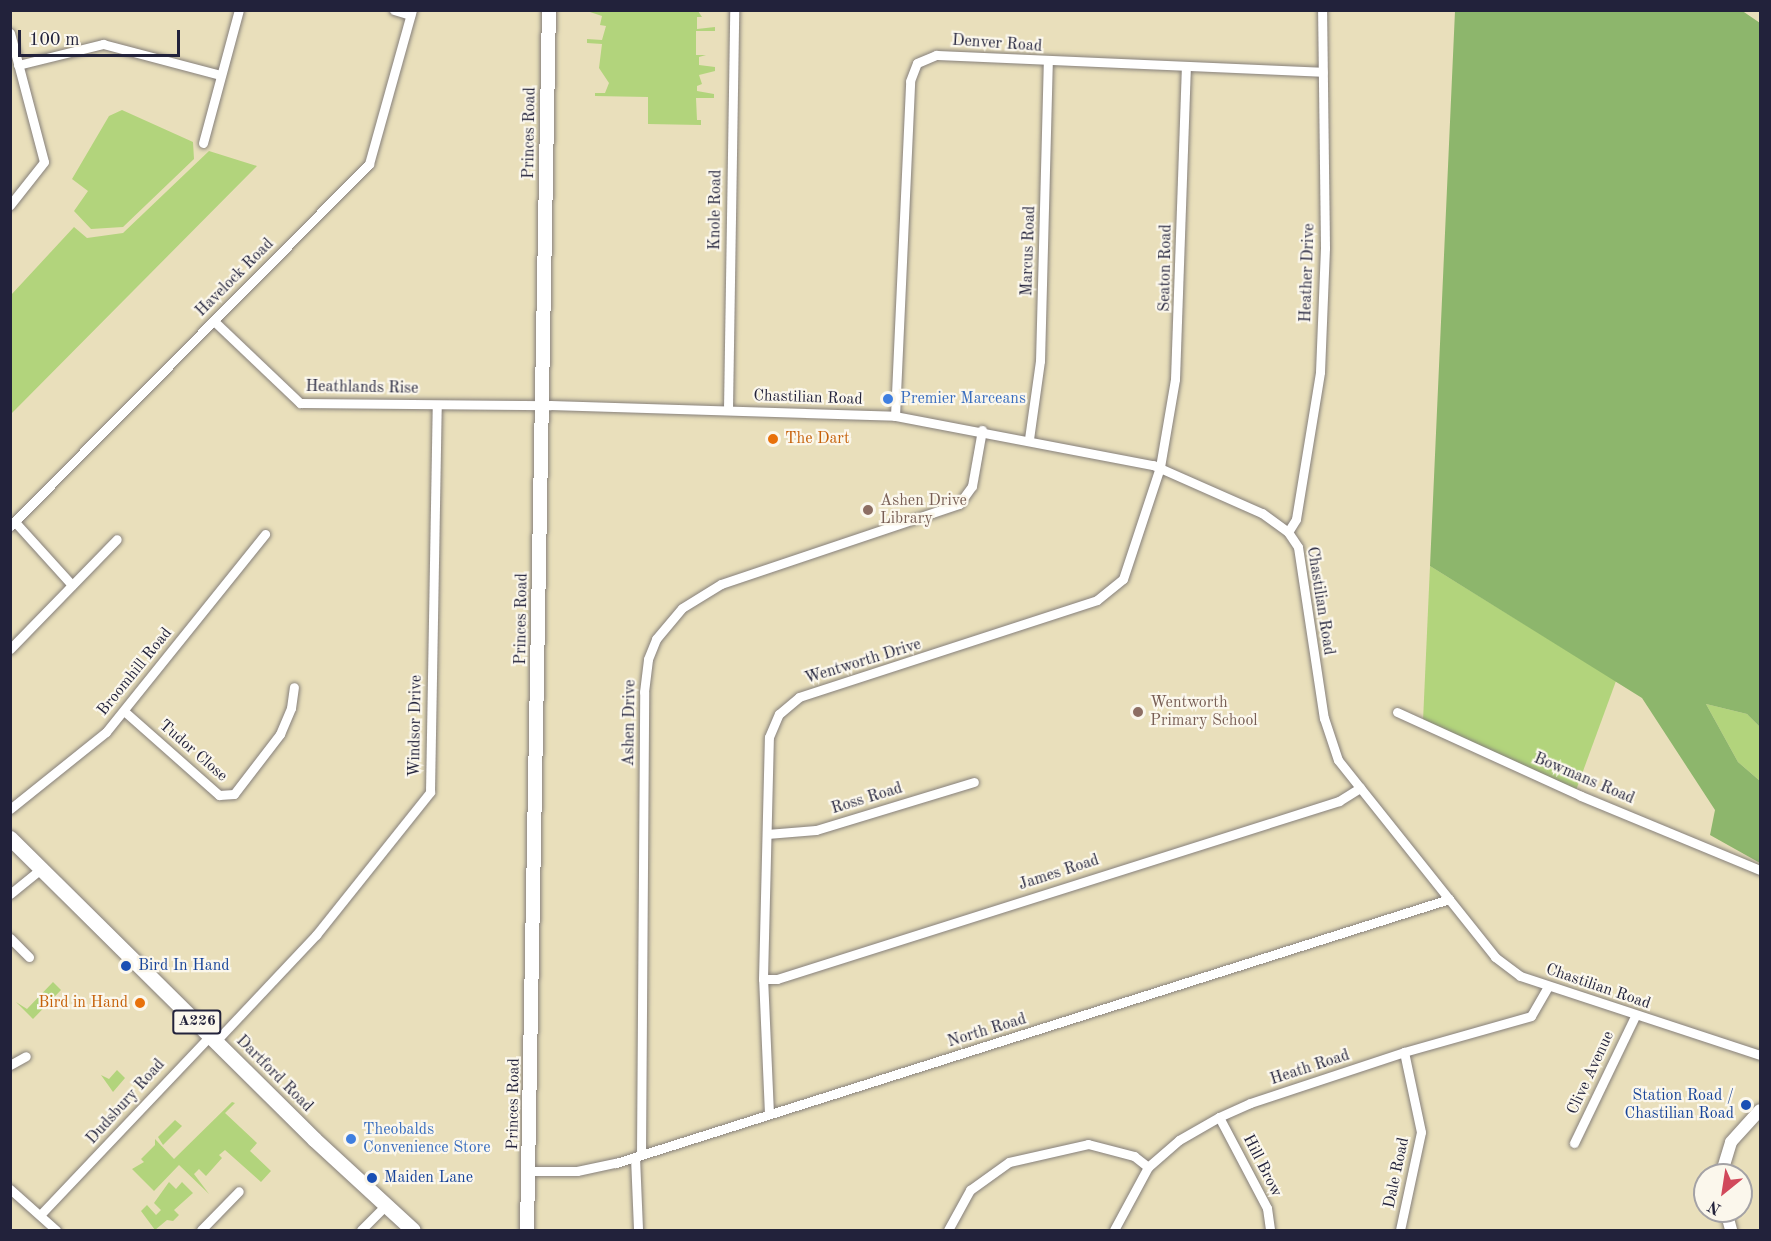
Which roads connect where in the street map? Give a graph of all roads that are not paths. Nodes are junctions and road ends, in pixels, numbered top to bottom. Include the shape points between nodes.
1 (238, 10) edge
2 (394, 10) edge
3 (549, 10) edge
4 (734, 10) edge
5 (1322, 10) edge
6 (411, 13) edge
7 (10, 33) edge
8 (1048, 62) junction
9 (18, 65) junction
10 (1186, 68) junction
11 (1323, 72) junction
12 (220, 75) junction
13 (202, 143) dead end
14 (10, 205) edge
15 (214, 321) junction
16 (437, 405) junction
17 (542, 406) junction
18 (728, 409) junction
19 (895, 416) junction
20 (982, 430) junction
21 (1029, 439) junction
22 (1160, 467) junction
23 (13, 524) edge
24 (1288, 532) junction
25 (265, 534) dead end
26 (117, 538) dead end
27 (72, 585) junction
28 (10, 649) edge
29 (294, 687) dead end
30 (124, 711) junction
31 (1397, 712) dead end
32 (974, 782) dead end
33 (1360, 788) junction
34 (10, 809) edge
35 (767, 834) junction
36 (10, 838) edge
37 (41, 869) junction
38 (1761, 870) edge
39 (10, 894) edge
40 (1449, 899) junction
41 (10, 938) edge
42 (29, 957) dead end
43 (763, 978) junction
44 (1548, 986) junction
45 (1635, 1016) junction
46 (213, 1039) junction
47 (1404, 1052) junction
48 (1761, 1055) edge
49 (26, 1056) dead end
50 (10, 1065) edge
51 (1761, 1110) edge
52 (769, 1114) junction
53 (1219, 1117) junction
54 (1575, 1143) dead end
55 (638, 1156) junction
56 (1725, 1163) edge
57 (1148, 1167) junction
58 (530, 1171) junction
59 (10, 1189) edge
60 (239, 1191) dead end
61 (386, 1205) junction
62 (40, 1215) junction
63 (527, 1229) edge
64 (56, 1230) edge
65 (201, 1230) edge
66 (362, 1230) edge
67 (413, 1230) edge
68 (638, 1230) edge
69 (948, 1230) edge
70 (1114, 1230) edge
71 (1270, 1230) edge
72 (1400, 1230) edge

1 - 12 street
2 - 6 street
3 - 17 main road, Princes Road
4 - 18 street, Knole Road
5 - 11 street, Heather Drive
6 - 15 street, Havelock Road via 369,164
7 - 9 street
8 - 10 street, Denver Road
8 - 19 street, Denver Road via 936,55 917,63 910,81
8 - 21 street, Marcus Road via 1040,360
9 - 12 street via 103,44
9 - 14 street via 43,159 40,169
10 - 11 street, Denver Road
10 - 22 street, Seaton Road via 1179,349
11 - 24 street, Heather Drive via 1325,248 1318,391 1296,519
12 - 13 street
15 - 16 street, Heathlands Rise via 293,400
15 - 23 street, Havelock Road
16 - 17 street, Heathlands Rise
16 - 46 street, Windsor Drive via 430,792 316,935
17 - 18 street, Chastilian Road
17 - 58 main road, Princes Road
18 - 19 street, Chastilian Road
19 - 20 street, Chastilian Road
20 - 21 street, Chastilian Road
20 - 55 street, Ashen Drive via 972,486 960,504 721,584 682,608 656,639 648,659 644,692
21 - 22 street, Chastilian Road
22 - 24 street, Chastilian Road via 1262,513
22 - 35 street, Wentworth Drive via 1123,579 1096,600 800,698 779,714 769,737
23 - 27 street
24 - 33 street, Chastilian Road via 1300,555 1310,639 1329,739 1338,760
25 - 30 street, Broomhill Road
26 - 27 street
27 - 28 street
29 - 30 street, Tudor Close via 291,708 280,734 234,794 219,795
30 - 34 street, Broomhill Road via 106,732
31 - 38 street, Bowmans Road via 1581,796
32 - 35 street, Ross Road via 816,830
33 - 40 street, Chastilian Road
33 - 43 street, James Road via 1339,801 777,979
35 - 43 street, Wentworth Drive
36 - 37 main road, Dartford Road / A226
37 - 39 street
37 - 46 main road, Dartford Road / A226
40 - 44 street, Chastilian Road via 1495,957 1520,976
40 - 52 street, North Road
41 - 42 street
43 - 52 street, Wentworth Drive
44 - 45 street, Chastilian Road
44 - 47 street, Heath Road via 1531,1016
45 - 48 street, Chastilian Road
45 - 54 street, Clive Avenue
46 - 61 main road, Dartford Road / A226
46 - 62 street, Dudsbury Road
47 - 53 street, Heath Road
47 - 72 street, Dale Road via 1421,1132
49 - 50 street
51 - 56 street via 1731,1142
52 - 55 street, North Road
53 - 57 street, Heath Road via 1179,1140
53 - 71 street, Hill Brow via 1267,1208
55 - 58 street, North Road via 589,1169
55 - 68 street, Ashen Drive
57 - 69 street via 1134,1156 1088,1144 1009,1162 970,1190
57 - 70 street, Heath Road
58 - 63 main road, Princes Road
59 - 62 street
60 - 65 street
61 - 66 street
61 - 67 main road, Dartford Road / A226
62 - 64 street

